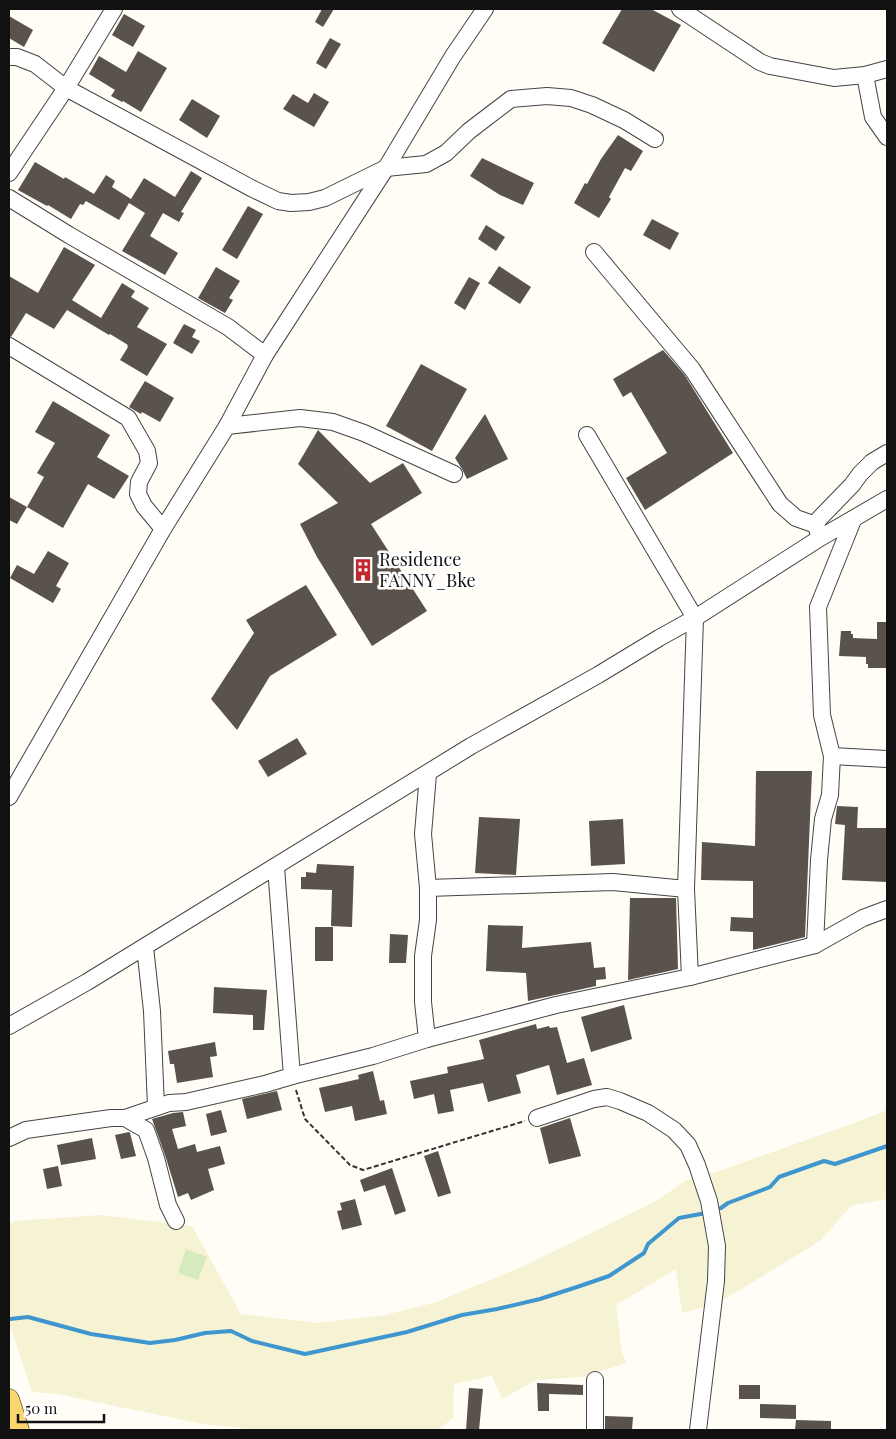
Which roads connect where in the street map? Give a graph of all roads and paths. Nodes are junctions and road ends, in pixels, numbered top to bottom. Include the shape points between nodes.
1 (114, 9) edge
2 (485, 9) edge
3 (680, 9) edge
4 (9, 57) edge
5 (887, 69) edge
6 (865, 75) junction
7 (66, 88) junction
8 (887, 137) edge
9 (655, 139) dead end
10 (386, 168) junction
11 (9, 173) edge
12 (9, 198) edge
13 (594, 252) dead end
14 (9, 346) edge
15 (265, 355) junction
16 (227, 426) junction
17 (587, 435) dead end
18 (887, 453) edge
19 (454, 474) dead end
20 (887, 499) edge
21 (853, 520) junction
22 (163, 529) junction
23 (818, 532) junction
24 (695, 618) junction
25 (832, 756) junction
26 (887, 759) edge
27 (428, 774) junction
28 (9, 797) edge
29 (276, 867) junction
30 (428, 888) junction
31 (686, 889) junction
32 (887, 909) edge
33 (815, 945) junction
34 (145, 946) junction
35 (690, 977) junction
36 (9, 1026) edge
37 (427, 1039) junction
38 (292, 1076) junction
39 (156, 1107) junction
40 (125, 1118) junction
41 (537, 1118) joint
42 (9, 1138) edge
43 (176, 1221) dead end
44 (595, 1380) dead end
45 (9, 1399) edge
46 (19, 1430) edge
47 (595, 1430) edge
48 (698, 1430) edge

1 - 7 street
2 - 10 street
3 - 6 street via 770,66 834,78
4 - 7 street via 35,64
5 - 6 street
6 - 8 street via 873,116
7 - 10 street via 278,202 309,202 325,198
7 - 11 street
9 - 10 street via 624,120 571,98 511,99 436,160
10 - 15 street
12 - 15 street via 228,327
13 - 23 street via 692,369 780,504
14 - 22 street via 128,418 147,451 148,463 138,482 138,494
15 - 16 street
16 - 19 street via 300,418 333,422 364,432
16 - 22 street
17 - 24 street
18 - 23 street via 872,462 819,519
20 - 21 street
21 - 23 street
21 - 25 street via 818,607 822,715
22 - 28 street
23 - 24 street via 771,571
24 - 27 street
24 - 31 street
25 - 26 street
25 - 33 street via 830,796 823,820 819,860
27 - 29 street
27 - 30 street via 423,834
29 - 34 street
29 - 38 street
30 - 31 street via 613,882
30 - 37 street via 423,956
31 - 35 street
32 - 33 street via 863,918
33 - 35 street
34 - 36 street
34 - 39 street via 152,1010
35 - 37 street via 556,1005
37 - 38 street
38 - 39 street
38 - 41 path via 305,1119 350,1165 363,1170
39 - 40 street
40 - 42 street via 26,1130
40 - 43 street via 146,1130 168,1205
41 - 48 street via 607,1097 648,1113 674,1130 688,1146 709,1201 718,1246
44 - 47 street
45 - 46 main road

